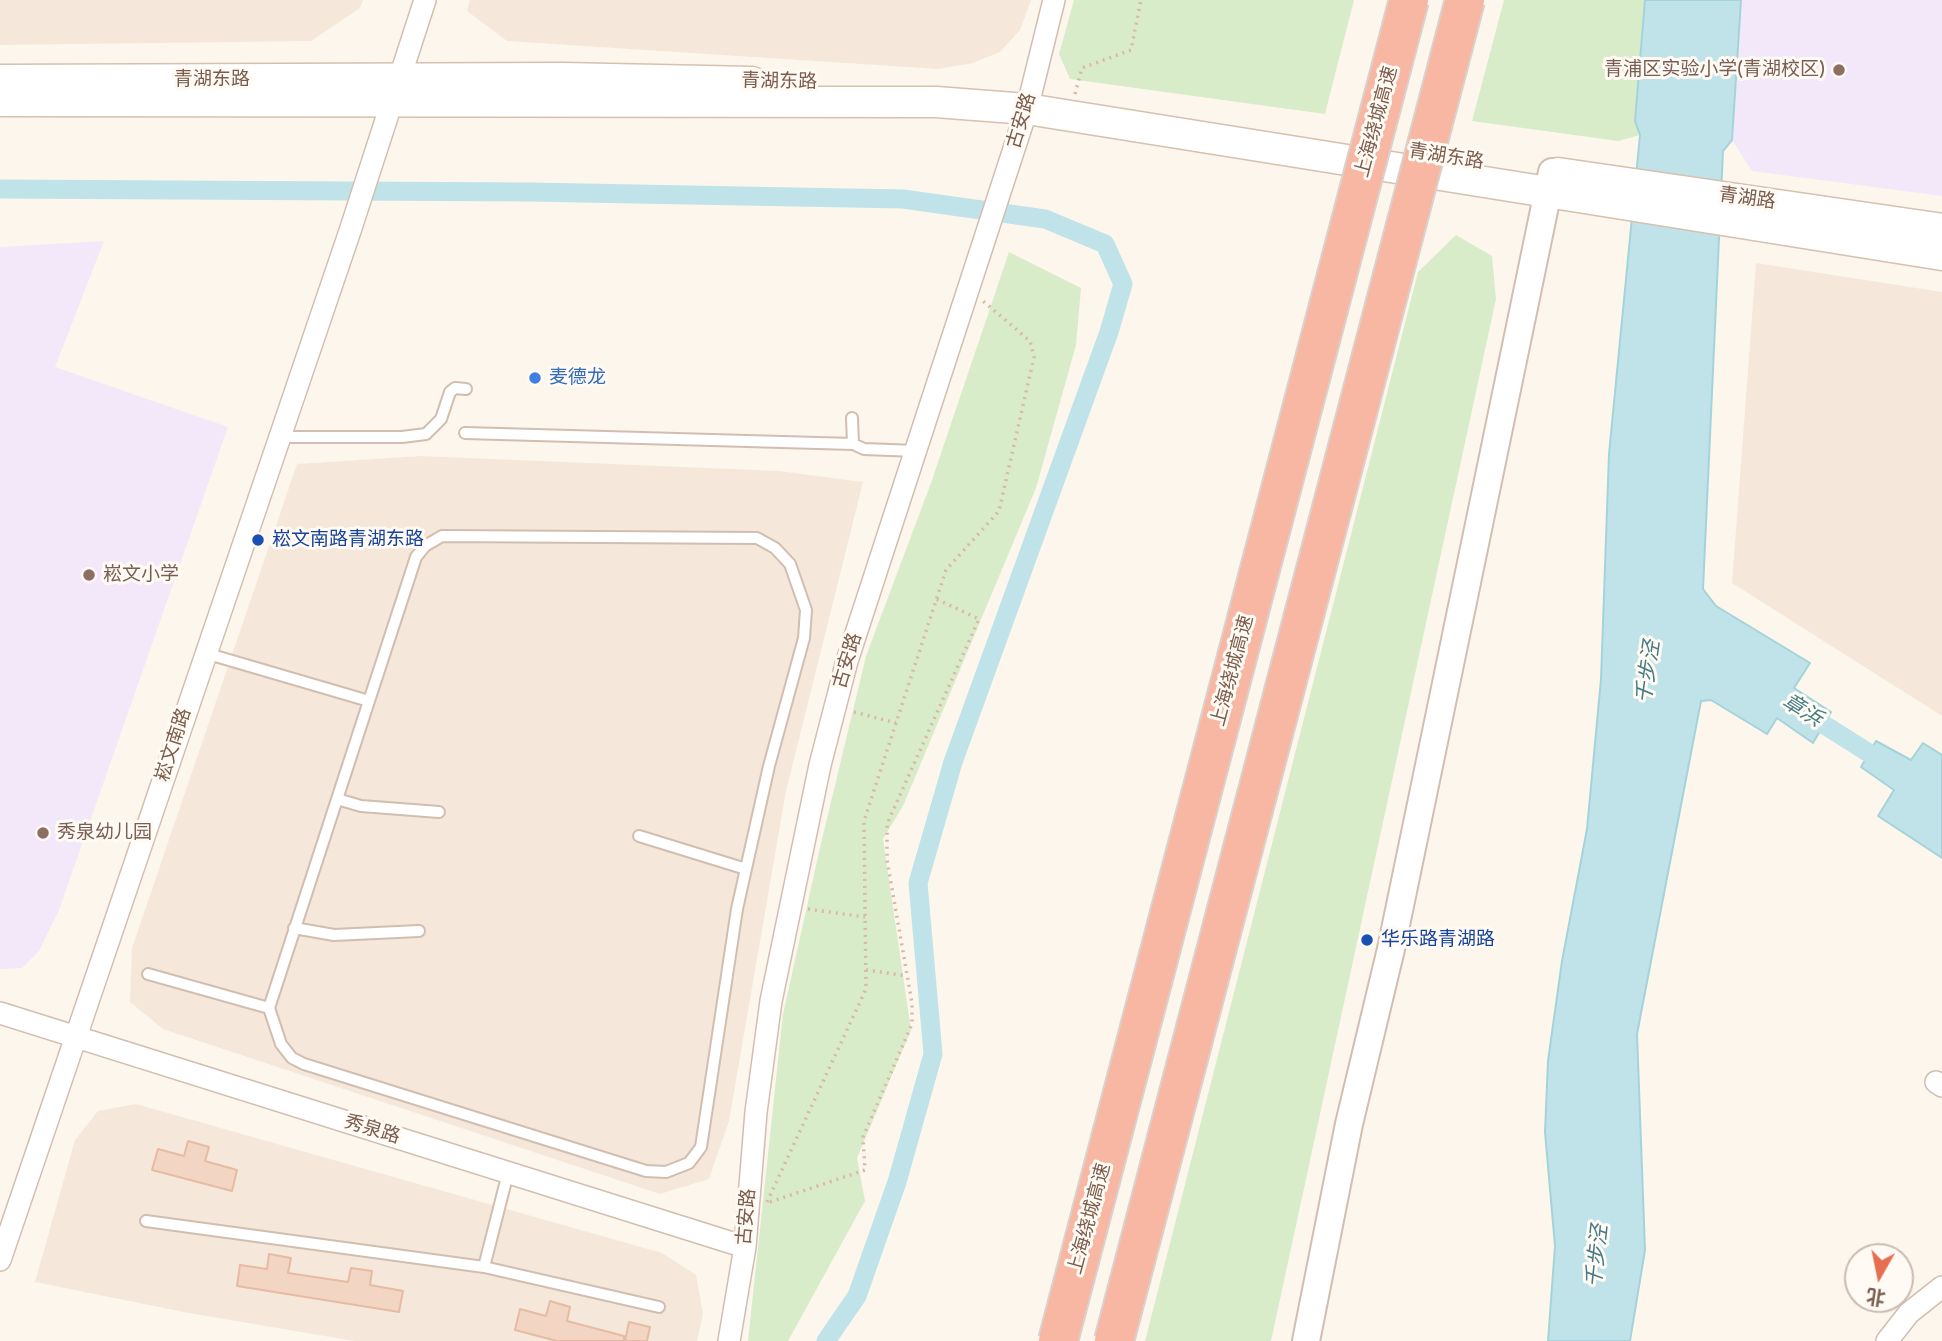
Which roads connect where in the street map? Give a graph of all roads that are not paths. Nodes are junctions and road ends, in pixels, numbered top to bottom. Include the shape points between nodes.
1 (425, 0) edge
2 (1054, 0) edge
3 (1409, 0) edge
4 (1465, 0) edge
5 (0, 80) edge
6 (395, 91) junction
7 (0, 101) edge
8 (1029, 101) junction
9 (1550, 182) junction
10 (1726, 208) junction
11 (1942, 229) edge
12 (1942, 255) edge
13 (466, 389) dead end
14 (852, 418) dead end
15 (465, 433) dead end
16 (278, 437) junction
17 (853, 444) junction
18 (916, 451) junction
19 (205, 653) junction
20 (369, 701) junction
21 (337, 799) junction
22 (439, 812) dead end
23 (639, 836) dead end
24 (746, 869) junction
25 (295, 928) junction
26 (419, 931) dead end
27 (148, 974) dead end
28 (269, 1008) junction
29 (0, 1013) edge
30 (77, 1038) junction
31 (508, 1173) junction
32 (146, 1220) dead end
33 (745, 1247) junction
34 (0, 1260) edge
35 (484, 1268) junction
36 (1942, 1287) edge
37 (659, 1307) dead end
38 (729, 1341) edge
39 (1058, 1341) edge
40 (1114, 1341) edge
41 (1306, 1341) edge
42 (1886, 1341) edge

1 - 6 street, 崧文南路
2 - 8 street, 古安路
3 - 39 highway, 上海绕城高速, bridge
4 - 40 highway, bridge
5 - 6 main road, 青湖东路
6 - 7 main road, 青湖东路
6 - 8 main road, 青湖东路
6 - 16 street, 崧文南路
8 - 9 main road, 青湖东路
8 - 9 main road, 青湖东路 via 1075,97
8 - 18 street, 古安路
9 - 10 main road via 1612,202
9 - 10 main road, 青湖路 via 1642,184
9 - 41 street
10 - 11 main road, 青湖路
10 - 12 main road, 青湖路
13 - 16 lane via 450,392 441,419 426,434
14 - 17 lane
15 - 17 lane
16 - 19 street, 崧文南路
17 - 18 lane via 864,449
18 - 33 street, 古安路 via 835,707 789,906 771,1001 759,1203
19 - 20 lane
19 - 30 street, 崧文南路
20 - 21 lane
20 - 24 lane via 416,557 442,536 757,538 790,564 806,610 797,671
21 - 22 lane via 361,806
21 - 25 lane
23 - 24 lane
24 - 28 lane via 701,1147 689,1163 666,1172 646,1171 304,1064 281,1044
25 - 26 lane via 334,935
25 - 28 lane
27 - 28 lane
29 - 30 street, 秀泉路
30 - 31 street, 秀泉路
30 - 34 street, 崧文南路
31 - 33 street, 秀泉路
31 - 35 lane
32 - 35 lane
33 - 38 street, 古安路
35 - 37 lane
36 - 42 street via 1909,1313

